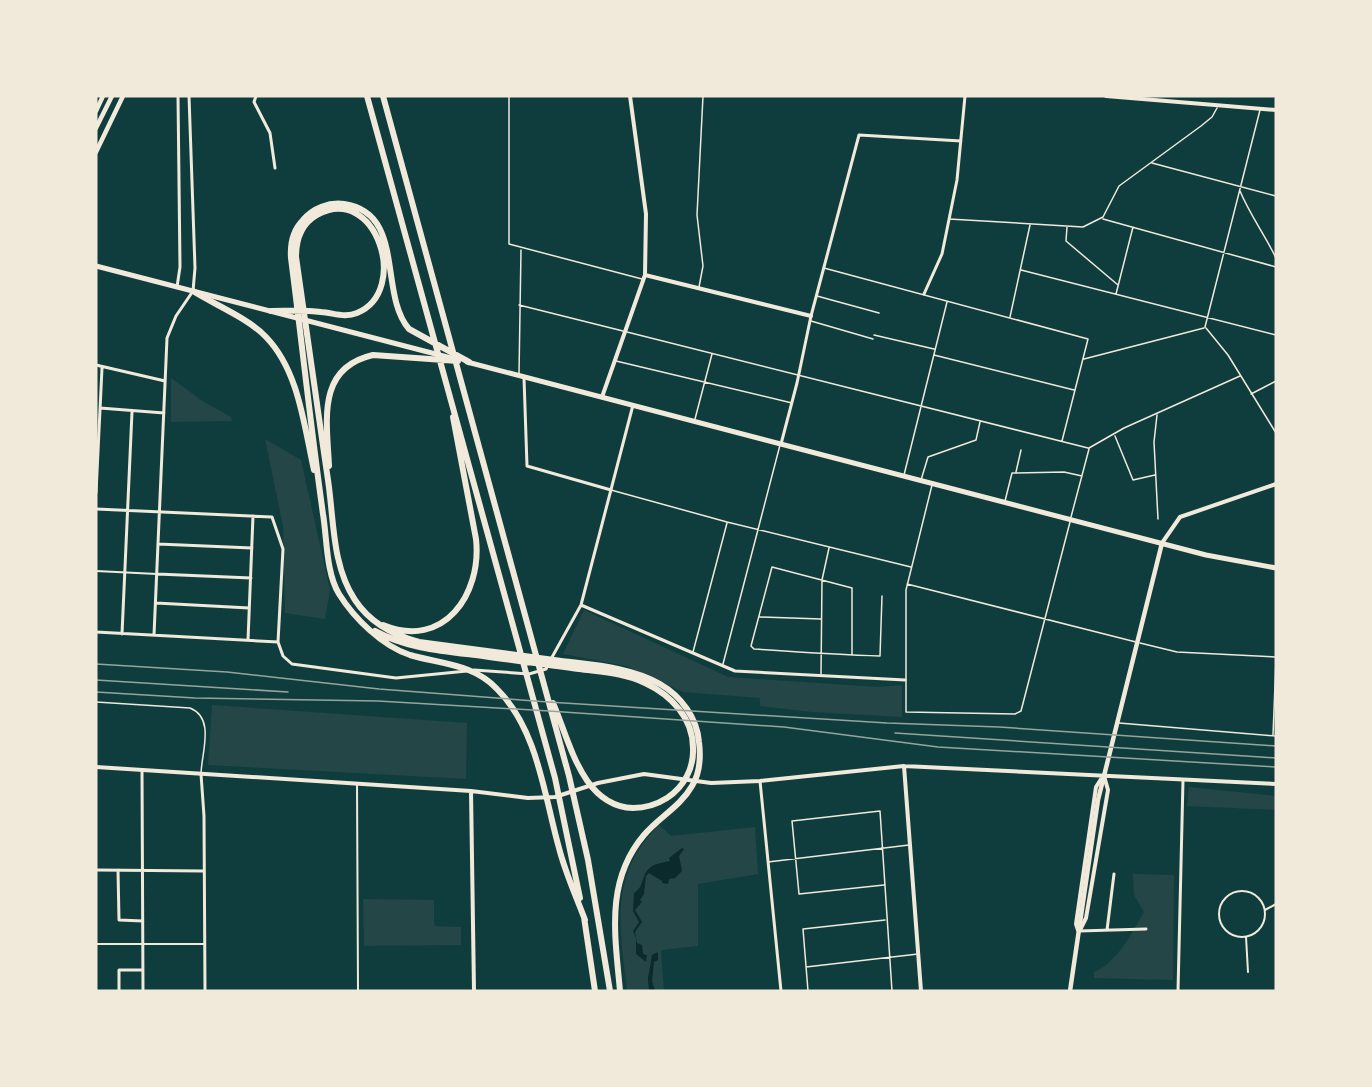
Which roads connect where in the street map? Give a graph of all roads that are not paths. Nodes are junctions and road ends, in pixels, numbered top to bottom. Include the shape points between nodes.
1 (103, 96) edge
2 (112, 96) edge
3 (123, 96) edge
4 (178, 96) edge
5 (189, 96) edge
6 (256, 96) edge
7 (367, 96) edge
8 (383, 96) edge
9 (508, 96) edge
10 (630, 96) edge
11 (703, 96) edge
12 (965, 96) edge
13 (1106, 96) edge
14 (1219, 104) junction
15 (1260, 108) junction
16 (1276, 110) edge
17 (96, 111) edge
18 (96, 128) edge
19 (961, 141) junction
20 (96, 152) edge
21 (1152, 163) junction
22 (275, 168) dead end
23 (1241, 186) junction
24 (1240, 190) junction
25 (1276, 196) edge
26 (1101, 218) junction
27 (949, 219) junction
28 (1030, 225) junction
29 (1067, 227) junction
30 (1133, 227) junction
31 (521, 249) junction
32 (1224, 252) junction
33 (293, 258) junction
34 (1276, 258) edge
35 (96, 266) edge
36 (1276, 267) edge
37 (823, 268) junction
38 (1021, 270) junction
39 (644, 277) junction
40 (1118, 285) junction
41 (177, 287) junction
42 (699, 288) junction
43 (193, 291) junction
44 (924, 294) junction
45 (1116, 295) junction
46 (816, 296) junction
47 (948, 301) junction
48 (519, 305) junction
49 (271, 311) junction
50 (879, 313) dead end
51 (1010, 317) junction
52 (811, 319) junction
53 (1208, 319) junction
54 (1205, 327) junction
55 (625, 331) junction
56 (874, 334) dead end
57 (1276, 336) edge
58 (873, 339) dead end
59 (936, 349) junction
60 (712, 353) junction
61 (934, 355) junction
62 (1083, 359) junction
63 (615, 361) junction
64 (469, 362) junction
65 (96, 365) edge
66 (102, 368) junction
67 (798, 375) junction
68 (521, 376) junction
69 (1240, 376) junction
70 (310, 379) junction
71 (165, 381) junction
72 (1276, 381) edge
73 (704, 382) junction
74 (1075, 390) junction
75 (450, 392) junction
76 (1251, 394) junction
77 (602, 397) junction
78 (792, 403) junction
79 (633, 405) junction
80 (922, 406) junction
81 (98, 408) edge
82 (132, 412) junction
83 (164, 412) junction
84 (1158, 413) junction
85 (981, 421) junction
86 (695, 422) junction
87 (1276, 433) edge
88 (1114, 434) junction
89 (1061, 442) junction
90 (781, 444) junction
91 (1089, 448) junction
92 (1021, 450) dead end
93 (97, 462) edge
94 (1016, 473) junction
95 (1156, 475) junction
96 (904, 476) junction
97 (1082, 476) junction
98 (921, 480) junction
99 (933, 483) junction
100 (1276, 484) edge
101 (611, 490) junction
102 (96, 493) edge
103 (321, 498) junction
104 (1005, 502) junction
105 (331, 503) junction
106 (96, 509) edge
107 (127, 510) junction
108 (160, 512) junction
109 (253, 516) junction
110 (1071, 519) junction
111 (1158, 519) dead end
112 (727, 522) junction
113 (759, 530) junction
114 (1162, 543) junction
115 (158, 544) junction
116 (830, 547) junction
117 (252, 548) junction
118 (912, 567) junction
119 (1276, 568) edge
120 (96, 571) edge
121 (124, 573) junction
122 (157, 574) junction
123 (250, 578) junction
124 (822, 580) junction
125 (908, 584) junction
126 (882, 596) dead end
127 (156, 603) junction
128 (581, 605) junction
129 (249, 608) junction
130 (759, 617) junction
131 (1045, 619) junction
132 (822, 620) junction
133 (375, 621) junction
134 (367, 626) junction
135 (96, 633) edge
136 (122, 634) junction
137 (154, 635) junction
138 (248, 640) junction
139 (278, 642) junction
140 (410, 642) junction
141 (693, 653) junction
142 (821, 654) junction
143 (852, 655) junction
144 (1276, 659) edge
145 (723, 666) junction
146 (821, 676) junction
147 (905, 681) junction
148 (546, 685) junction
149 (96, 702) edge
150 (1116, 721) dead end
151 (1274, 736) edge
152 (904, 766) junction
153 (96, 767) edge
154 (142, 770) junction
155 (201, 774) junction
156 (1104, 776) junction
157 (1182, 780) junction
158 (760, 781) junction
159 (357, 784) junction
160 (1276, 784) edge
161 (471, 791) junction
162 (910, 845) junction
163 (882, 848) junction
164 (796, 859) junction
165 (768, 862) junction
166 (96, 870) edge
167 (118, 870) junction
168 (142, 870) junction
169 (204, 871) junction
170 (1114, 874) dead end
171 (884, 885) junction
172 (1276, 904) edge
173 (1265, 910) junction
174 (585, 920) junction
175 (886, 920) junction
176 (143, 921) junction
177 (1146, 929) dead end
178 (1107, 930) junction
179 (1079, 931) junction
180 (1246, 937) junction
181 (96, 944) edge
182 (143, 944) junction
183 (205, 944) junction
184 (919, 954) junction
185 (888, 957) junction
186 (806, 967) junction
187 (143, 970) junction
188 (1248, 972) dead end
189 (119, 991) edge
190 (143, 991) edge
191 (205, 991) edge
192 (358, 991) edge
193 (474, 991) edge
194 (595, 991) edge
195 (610, 991) edge
196 (620, 991) edge
197 (781, 991) edge
198 (808, 991) edge
199 (891, 991) edge
200 (921, 991) edge
201 (1070, 991) edge
202 (1178, 991) edge

1 - 17 main road
2 - 18 main road
3 - 20 main road
4 - 41 street
5 - 43 street
6 - 22 street via 254,102 270,133
7 - 75 highway
8 - 148 highway
9 - 31 lane via 509,244
10 - 39 street via 646,214
11 - 42 lane via 697,215 704,266
12 - 19 street
13 - 14 street
14 - 15 street
14 - 21 lane via 1212,117
15 - 16 street
15 - 23 lane
19 - 27 street
19 - 37 street via 859,135
21 - 23 lane
21 - 26 lane via 1119,186
23 - 24 lane
23 - 25 lane
24 - 32 lane
24 - 34 lane
26 - 29 lane via 1083,228
26 - 30 lane
27 - 28 lane
27 - 44 street via 942,254
28 - 29 lane
28 - 38 lane
29 - 40 lane via 1066,241
30 - 32 lane
30 - 40 lane
31 - 39 lane
31 - 48 lane
32 - 36 lane
32 - 53 lane
33 - 49 highway via 299,235 315,216 338,209 351,211 370,223 379,240 381,288 371,304 347,315
33 - 64 highway via 290,245 295,232 312,212 338,203 364,211 380,227 385,239 394,301 401,320 409,329
33 - 70 highway
35 - 41 main road
37 - 44 lane
37 - 46 street
38 - 45 lane
38 - 51 lane
39 - 42 street
39 - 55 street
40 - 45 lane
41 - 43 main road
42 - 52 street
43 - 49 main road
43 - 71 street via 169,330
43 - 103 highway via 252,325 280,355 296,391
44 - 47 lane
45 - 53 lane
46 - 50 lane
46 - 52 street
47 - 51 lane
47 - 59 lane
48 - 55 lane
48 - 68 lane
49 - 64 main road
51 - 62 lane via 1088,339
52 - 58 lane
52 - 67 street
53 - 54 lane
53 - 57 lane
54 - 62 lane
54 - 69 lane
55 - 60 lane
55 - 63 street
56 - 59 lane
59 - 61 lane
60 - 67 lane
60 - 73 lane
61 - 74 lane
61 - 80 lane
62 - 74 lane
63 - 73 lane
63 - 77 street
64 - 68 main road
64 - 105 highway via 373,355 346,366 328,397
65 - 66 street
66 - 71 street
66 - 81 street
67 - 78 street
67 - 80 lane
68 - 77 main road
68 - 101 street via 527,466
69 - 76 lane
69 - 84 lane
70 - 103 highway
70 - 105 highway
71 - 83 street
72 - 76 lane
73 - 78 lane
73 - 86 lane
74 - 89 lane
75 - 133 highway via 476,539 476,568 467,596 449,618 435,626 409,631
75 - 174 highway via 555,778
76 - 87 lane
77 - 79 main road
78 - 90 street
79 - 86 main road
79 - 101 street
80 - 85 lane
80 - 96 lane
81 - 82 street
81 - 93 street
82 - 83 street
82 - 107 street
83 - 108 street
84 - 88 lane
84 - 95 lane via 1154,442
85 - 89 lane
85 - 98 lane via 976,441 928,457
86 - 90 main road
88 - 91 lane
88 - 95 lane via 1133,480
89 - 91 lane
90 - 96 main road
90 - 113 lane
91 - 97 lane
92 - 94 lane
93 - 102 street
94 - 97 lane
94 - 104 lane via 1012,473
95 - 111 lane
96 - 98 main road
97 - 110 lane
98 - 99 main road
99 - 104 main road
99 - 118 lane
100 - 114 street via 1180,517
101 - 112 lane
101 - 128 street
103 - 134 highway via 337,592
104 - 110 main road
105 - 133 highway via 344,579 356,601
106 - 107 street
107 - 108 street
107 - 121 street
108 - 109 street
108 - 115 street
109 - 117 street
109 - 139 street via 272,517 283,549
110 - 114 main road
110 - 131 lane
112 - 113 lane
112 - 141 lane
113 - 116 lane
113 - 145 lane
114 - 119 main road
114 - 179 main road via 1098,800
115 - 117 street
115 - 122 street
116 - 118 lane
116 - 124 lane
117 - 123 street
118 - 125 lane
120 - 121 street
121 - 122 street
121 - 136 street
122 - 123 street
122 - 127 street
123 - 129 street
124 - 130 lane via 772,567
124 - 132 lane
124 - 143 lane via 852,588
125 - 131 lane
125 - 147 lane
126 - 143 lane via 880,656
127 - 129 street
127 - 137 street
128 - 139 street via 546,669 529,674 481,670 396,678 291,664
128 - 141 street
129 - 138 street
130 - 132 lane
130 - 142 lane via 751,646 754,650
131 - 144 lane via 1177,652
131 - 147 lane via 1018,713 906,712
132 - 142 lane
133 - 140 highway
134 - 140 highway via 388,638
134 - 174 highway via 381,640 407,654 465,668 497,688 511,705 544,783 559,849
135 - 136 street
136 - 137 street
137 - 138 street
138 - 139 street
140 - 148 highway via 643,682 674,703 689,726 694,752 682,784 658,805 624,808 608,802 582,772
140 - 196 highway via 626,670 662,685 676,695 689,713 699,735 701,754 693,784 683,800 635,846 617,884 614,917
141 - 145 street
142 - 143 lane
142 - 146 lane
144 - 151 lane
145 - 146 street via 735,671
146 - 147 street
148 - 195 highway via 588,860
149 - 155 lane via 198,711 205,722
150 - 151 lane via 1123,725
152 - 156 street
152 - 158 street
152 - 162 street
153 - 154 street
154 - 155 street
154 - 168 street
155 - 159 street
155 - 169 street
156 - 157 street
156 - 179 street via 1108,790 1086,918
156 - 179 street via 1096,787 1076,924
157 - 160 street
157 - 202 street
158 - 161 street via 711,783 644,774 555,797
158 - 165 street
159 - 161 street
159 - 192 street
161 - 193 street
162 - 163 lane
162 - 184 street
163 - 164 lane
163 - 164 lane via 880,811 792,821
163 - 171 lane
164 - 165 lane
164 - 171 lane via 799,894
165 - 197 street
166 - 167 street
167 - 168 street
167 - 176 street via 119,920
168 - 169 street
168 - 176 street
169 - 183 street
170 - 178 street
171 - 175 lane
172 - 173 street
173 - 180 street via 1263,925
173 - 180 street via 1251,893 1236,892 1223,901 1219,915 1225,930
174 - 194 highway
175 - 185 lane
175 - 186 lane via 803,929
176 - 182 street
177 - 178 street
178 - 179 street
179 - 201 main road
180 - 188 street
181 - 182 street
182 - 183 street
182 - 187 street
183 - 191 street
184 - 185 lane
184 - 200 street
185 - 186 lane
185 - 199 lane
186 - 198 lane
187 - 189 street via 119,970
187 - 190 street

